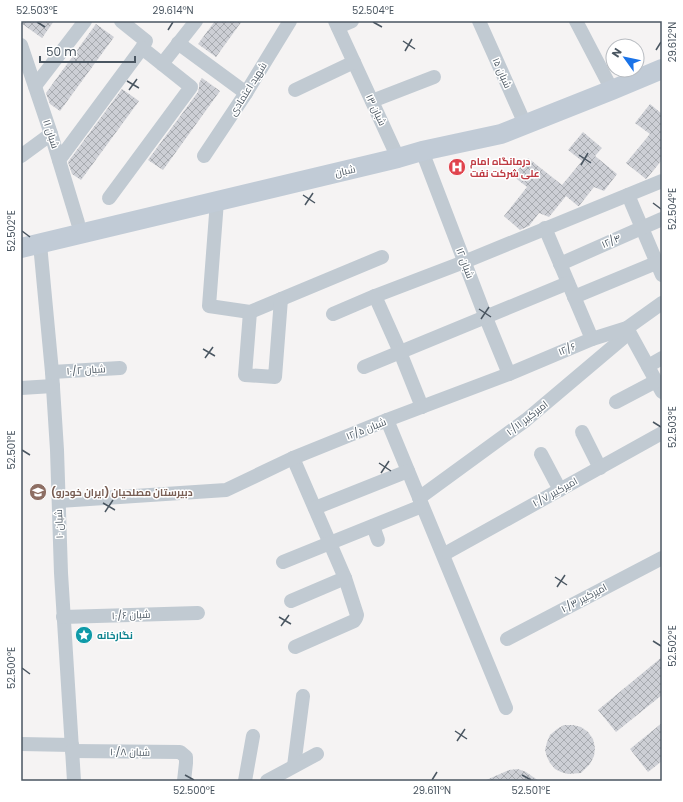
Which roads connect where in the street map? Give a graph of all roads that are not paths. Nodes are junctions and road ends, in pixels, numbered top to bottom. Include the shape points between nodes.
1 (85, 21) edge
2 (121, 21) edge
3 (196, 21) edge
4 (290, 21) edge
5 (352, 21) edge
6 (479, 21) edge
7 (576, 21) edge
8 (337, 24) edge
9 (178, 43) junction
10 (21, 45) edge
11 (142, 48) junction
12 (354, 62) junction
13 (162, 64) junction
14 (662, 69) edge
15 (434, 77) dead end
16 (35, 86) junction
17 (295, 90) dead end
18 (612, 90) junction
19 (246, 93) junction
20 (372, 101) junction
21 (525, 124) junction
22 (51, 134) junction
23 (422, 151) junction
24 (21, 156) edge
25 (204, 156) dead end
26 (398, 158) junction
27 (59, 160) junction
28 (662, 181) edge
29 (628, 195) junction
30 (109, 198) dead end
31 (216, 201) junction
32 (662, 219) edge
33 (78, 224) dead end
34 (545, 228) junction
35 (642, 228) junction
36 (30, 246) edge
37 (382, 257) dead end
38 (464, 262) junction
39 (560, 264) junction
40 (659, 269) edge
41 (568, 283) junction
42 (375, 296) junction
43 (574, 297) junction
44 (281, 299) junction
45 (662, 303) edge
46 (250, 312) junction
47 (333, 314) dead end
48 (486, 318) junction
49 (628, 330) junction
50 (592, 339) junction
51 (400, 352) junction
52 (662, 358) edge
53 (648, 366) junction
54 (364, 367) dead end
55 (120, 368) dead end
56 (509, 374) junction
57 (52, 379) junction
58 (659, 387) edge
59 (21, 388) edge
60 (616, 402) dead end
61 (422, 407) junction
62 (387, 420) junction
63 (582, 432) dead end
64 (662, 433) edge
65 (541, 454) dead end
66 (293, 458) junction
67 (600, 468) junction
68 (408, 471) junction
69 (560, 490) junction
70 (59, 501) junction
71 (421, 502) junction
72 (315, 508) junction
73 (373, 526) junction
74 (378, 540) dead end
75 (330, 543) junction
76 (448, 552) dead end
77 (662, 558) edge
78 (283, 562) dead end
79 (345, 578) junction
80 (291, 601) dead end
81 (198, 614) dead end
82 (63, 618) junction
83 (507, 639) dead end
84 (296, 647) dead end
85 (303, 696) dead end
86 (506, 708) dead end
87 (253, 736) dead end
88 (21, 744) edge
89 (72, 748) junction
90 (317, 754) dead end
91 (294, 766) junction
92 (74, 781) edge
93 (184, 781) edge
94 (245, 781) edge
95 (266, 781) edge

1 - 16 street
2 - 11 street via 146,41
3 - 9 street
4 - 19 street, شهید اعتمادی
5 - 8 street
6 - 21 street, ۱۵ شبان
7 - 18 street
8 - 12 street, ۱۳ شبان
9 - 13 street
9 - 19 street
10 - 16 street, ۱۱ شبان
11 - 13 street
11 - 27 street
12 - 17 street
12 - 20 street, ۱۳ شبان
13 - 30 street via 191,87
14 - 18 street, شبان
15 - 20 street
16 - 22 street, ۱۱ شبان
18 - 21 street, شبان
19 - 25 street, شهید اعتمادی
20 - 26 street, ۱۳ شبان
21 - 23 street, شبان via 501,134
22 - 24 street
22 - 27 street, ۱۱ شبان
23 - 26 street, شبان
23 - 38 street, ۱۲ شبان
26 - 31 street, شبان
27 - 33 street, ۱۱ شبان
28 - 29 street
29 - 34 street
29 - 35 street
31 - 36 street, شبان
31 - 46 street via 209,306
32 - 35 street, ۱۲/۴
34 - 38 street
34 - 39 street
35 - 39 street, ۱۲/۴
35 - 40 street
36 - 57 street, ۱۰ شبان
37 - 44 street
38 - 42 street
38 - 48 street, ۱۲ شبان
39 - 41 street
40 - 43 street
41 - 43 street
41 - 48 street
42 - 47 street
42 - 51 street
43 - 50 street
44 - 46 street
44 - 46 street via 275,377 245,375
45 - 49 street
48 - 51 street
48 - 56 street, ۱۲ شبان
49 - 50 street, ۱۲/۶
49 - 53 street
49 - 71 street, ۱۰/۱۱ امیرکبیر via 526,420
50 - 56 street, ۱۲/۶
51 - 54 street
51 - 61 street
52 - 53 street
53 - 58 street
55 - 57 street, ۱۰/۲ شبان
56 - 61 street, ۱۲/۵ شبان
57 - 59 street, ۱۰/۲ شبان
57 - 70 street, ۱۰ شبان
58 - 60 street
61 - 62 street, ۱۲/۵ شبان
62 - 66 street, ۱۲/۵ شبان
62 - 68 street
63 - 67 street
64 - 67 street, ۱۰/۷ امیرکبیر
65 - 69 street
66 - 70 street, ۱۲/۵ شبان via 226,490
66 - 72 street
67 - 69 street, ۱۰/۷ امیرکبیر
68 - 71 street
68 - 72 street via 360,496
69 - 76 street, ۱۰/۷ امیرکبیر
70 - 82 street, ۱۰ شبان
71 - 73 street, ۱۰/۱۱ امیرکبیر
71 - 86 street
72 - 75 street
73 - 74 street
73 - 75 street, ۱۰/۱۱ امیرکبیر
75 - 78 street, ۱۰/۱۱ امیرکبیر
75 - 79 street
77 - 83 street, ۱۰/۳ امیرکبیر
79 - 80 street
79 - 84 street via 357,615 354,621
81 - 82 street, ۱۰/۶ شبان
82 - 89 street, ۱۰ شبان
85 - 91 street
87 - 94 street
88 - 89 street, ۱۰/۸ شبان
89 - 92 street, ۱۰ شبان
89 - 93 street, ۱۰/۸ شبان via 180,752 186,757
90 - 91 street
91 - 95 street

